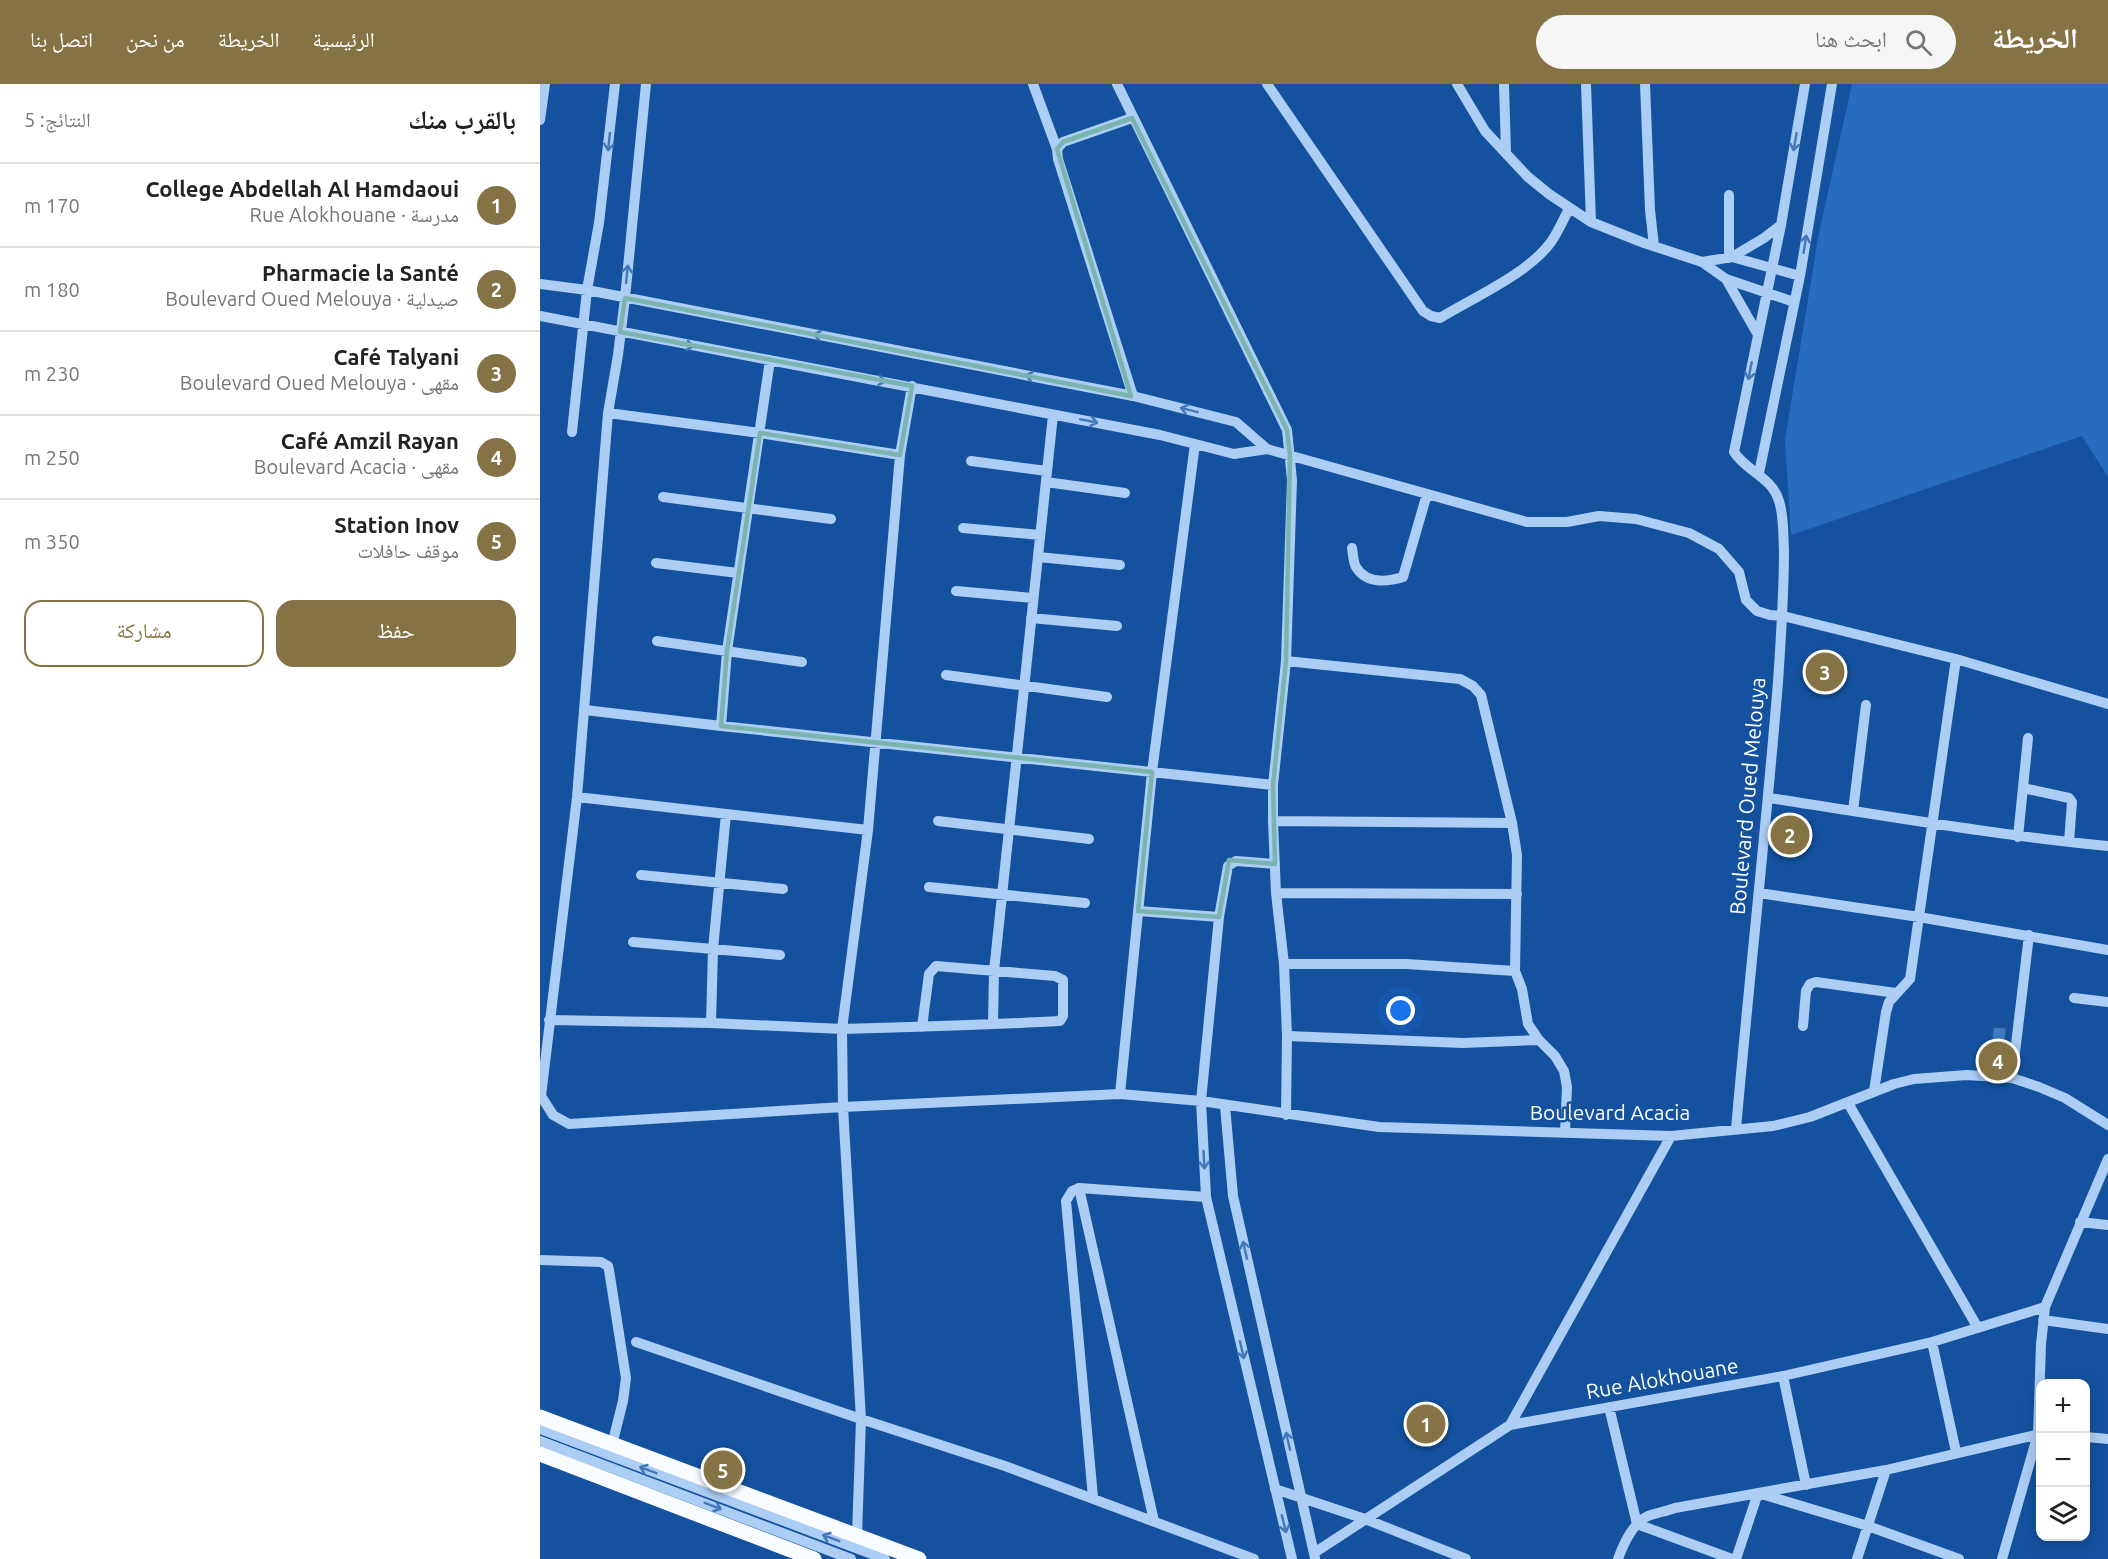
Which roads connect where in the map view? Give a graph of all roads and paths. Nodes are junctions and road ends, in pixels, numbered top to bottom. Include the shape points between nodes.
1 (545, 84) edge
2 (615, 84) edge
3 (646, 84) edge
4 (1033, 84) edge
5 (1117, 84) edge
6 (1267, 84) edge
7 (1457, 84) edge
8 (1504, 84) edge
9 (1586, 84) edge
10 (1645, 84) edge
11 (1805, 84) edge
12 (1832, 84) edge
13 (1132, 118) junction
14 (540, 120) edge
15 (1057, 149) junction
16 (1506, 153) junction
17 (1729, 195) dead end
18 (1569, 209) junction
19 (1591, 222) junction
20 (1781, 225) junction
21 (1654, 246) junction
22 (1730, 257) junction
23 (1702, 262) junction
24 (1771, 269) junction
25 (1800, 276) junction
26 (1726, 279) junction
27 (540, 284) edge
28 (587, 291) junction
29 (1766, 293) junction
30 (625, 298) junction
31 (1794, 302) junction
32 (540, 316) edge
33 (583, 323) junction
34 (620, 332) junction
35 (1757, 333) junction
36 (770, 360) junction
37 (912, 386) junction
38 (1133, 396) junction
39 (608, 413) junction
40 (1053, 415) junction
41 (573, 432) dead end
42 (760, 432) junction
43 (1195, 444) junction
44 (1267, 449) junction
45 (900, 455) junction
46 (1290, 455) junction
47 (971, 461) dead end
48 (1759, 473) junction
49 (1047, 476) junction
50 (1125, 493) dead end
51 (1426, 494) junction
52 (663, 497) dead end
53 (747, 508) junction
54 (831, 519) dead end
55 (963, 528) dead end
56 (1040, 536) junction
57 (1352, 548) dead end
58 (1038, 556) junction
59 (656, 563) dead end
60 (1120, 565) dead end
61 (738, 573) junction
62 (956, 591) dead end
63 (1033, 598) junction
64 (1783, 616) junction
65 (1031, 618) junction
66 (1117, 626) dead end
67 (657, 641) dead end
68 (727, 651) junction
69 (1956, 659) junction
70 (1286, 661) junction
71 (802, 662) dead end
72 (946, 675) dead end
73 (1024, 686) junction
74 (1107, 697) dead end
75 (2108, 704) edge
76 (1866, 705) dead end
77 (585, 710) junction
78 (721, 726) junction
79 (2028, 738) dead end
80 (875, 743) junction
81 (1016, 758) junction
82 (1152, 772) junction
83 (1273, 785) junction
84 (2023, 788) junction
85 (577, 797) junction
86 (1769, 798) junction
87 (1853, 810) junction
88 (726, 814) junction
89 (938, 821) dead end
90 (1273, 821) junction
91 (1932, 822) junction
92 (1512, 823) junction
93 (868, 830) junction
94 (1009, 830) junction
95 (2018, 837) junction
96 (1089, 839) dead end
97 (2069, 842) junction
98 (2108, 846) edge
99 (1275, 864) junction
100 (641, 875) dead end
101 (720, 882) junction
102 (929, 887) dead end
103 (783, 889) dead end
104 (1276, 893) junction
105 (1759, 893) junction
106 (1003, 894) junction
107 (1517, 894) junction
108 (1085, 903) dead end
109 (1138, 911) junction
110 (1219, 916) junction
111 (1919, 917) junction
112 (2029, 935) junction
113 (633, 942) dead end
114 (713, 949) junction
115 (2108, 950) edge
116 (780, 955) dead end
117 (1284, 964) junction
118 (994, 971) junction
119 (1515, 971) junction
120 (1896, 993) junction
121 (2074, 998) dead end
122 (2108, 1002) edge
123 (549, 1020) junction
124 (711, 1023) junction
125 (993, 1024) junction
126 (1803, 1026) dead end
127 (922, 1027) junction
128 (842, 1029) junction
129 (1287, 1036) junction
130 (1539, 1040) junction
131 (2012, 1078) junction
132 (1874, 1091) junction
133 (1120, 1095) junction
134 (1201, 1101) junction
135 (1848, 1103) junction
136 (1225, 1106) junction
137 (843, 1107) junction
138 (1286, 1115) junction
139 (2108, 1125) edge
140 (1736, 1129) junction
141 (1565, 1132) junction
142 (1671, 1136) junction
143 (2108, 1159) edge
144 (1079, 1188) junction
145 (1206, 1197) junction
146 (2080, 1222) junction
147 (2108, 1225) edge
148 (540, 1260) edge
149 (2045, 1307) junction
150 (2043, 1320) junction
151 (1978, 1328) junction
152 (2108, 1329) edge
153 (636, 1342) dead end
154 (1932, 1342) junction
155 (1783, 1376) junction
156 (1609, 1407) junction
157 (540, 1417) edge
158 (861, 1419) junction
159 (1510, 1425) junction
160 (540, 1429) edge
161 (2039, 1433) edge
162 (2036, 1435) edge
163 (2090, 1437) edge
164 (2108, 1439) edge
165 (540, 1441) edge
166 (2036, 1444) edge
167 (612, 1445) junction
168 (1956, 1452) junction
169 (540, 1454) edge
170 (1886, 1470) junction
171 (1806, 1485) junction
172 (1275, 1489) junction
173 (1758, 1493) junction
174 (1093, 1497) junction
175 (1301, 1498) junction
176 (1365, 1519) junction
177 (1154, 1521) junction
178 (1637, 1524) junction
179 (1868, 1526) junction
180 (857, 1536) junction
181 (1315, 1556) edge
182 (814, 1559) edge
183 (851, 1559) edge
184 (885, 1559) edge
185 (919, 1559) edge
186 (1254, 1559) edge
187 (1292, 1559) edge
188 (1466, 1559) edge
189 (1618, 1559) edge
190 (1734, 1559) edge
191 (1857, 1559) edge
192 (1959, 1559) edge
193 (2002, 1559) edge

1 - 14 street
2 -> 28 street
30 -> 3 street, Boulevard Acacia
4 - 15 street
5 - 13 street
6 - 18 street via 1431,316 1440,318 1537,258
7 - 16 street via 1485,131
8 - 16 street
9 - 19 street
10 - 21 street
11 -> 20 street
25 -> 12 street
13 - 15 street via 1063,142
13 - 46 street via 1287,430
15 - 38 street
16 - 18 street via 1528,177
17 - 22 street
18 - 19 street
19 - 21 street
20 - 22 street
20 - 24 street
21 - 23 street
22 - 23 street
22 - 24 street
23 - 26 street
24 - 25 street
24 - 29 street
25 - 31 street
26 - 29 street
26 - 35 street
27 - 28 street
28 - 30 street
28 - 33 street
29 - 31 street
29 - 35 street
30 - 34 street, Boulevard Acacia
38 -> 30 street
31 - 48 street
32 - 33 street
33 - 34 street
33 - 41 street
34 -> 36 street
34 - 39 street, Boulevard Acacia
35 -> 48 street, Boulevard Oued Melouya via 1734,452 1744,465
36 -> 37 street
36 - 42 street
37 - 40 street
37 - 45 street
44 -> 38 street via 1236,422
39 - 42 street
39 - 77 street, Boulevard Acacia
40 -> 43 street
40 - 49 street
42 - 45 street
42 - 53 street
43 - 44 street via 1234,454
43 - 82 street
44 - 46 street
45 - 80 street
46 - 51 street
46 - 70 street
47 - 49 street
48 - 64 street, Boulevard Oued Melouya via 1779,500
49 - 50 street
49 - 56 street
51 - 57 street via 1403,577 1387,583 1368,578 1355,567
51 - 64 street via 1527,522 1567,522 1599,516 1635,519 1689,533 1719,549 1739,572 1746,600 1757,611
52 - 53 street
53 - 54 street
53 - 61 street
55 - 56 street
56 - 58 street
58 - 60 street
58 - 63 street
59 - 61 street
61 - 68 street
62 - 63 street
63 - 65 street
64 - 69 street
64 - 86 street, Boulevard Oued Melouya
65 - 66 street
65 - 73 street
67 - 68 street
68 - 71 street
68 - 78 street
69 - 75 street
69 - 91 street
70 - 83 street
70 - 92 street via 1460,679 1473,686 1485,707
72 - 73 street
73 - 74 street
73 - 81 street
76 - 87 street
77 - 78 street
77 - 85 street, Boulevard Acacia
78 - 80 street
79 - 84 street
80 - 81 street
80 - 93 street
81 - 82 street
81 - 94 street
82 - 83 street
82 - 109 street
83 - 90 street
84 - 95 street
84 - 97 street via 2069,798
85 - 88 street
85 - 123 street, Boulevard Acacia
86 - 87 street
86 - 105 street, Boulevard Oued Melouya
87 - 91 street
88 - 93 street
88 - 101 street
89 - 94 street
90 - 92 street
90 - 99 street
91 - 95 street
91 - 111 street
92 - 107 street
93 - 128 street
94 - 96 street
94 - 106 street
95 - 97 street
97 - 98 street
99 - 104 street
99 - 110 street via 1231,862
100 - 101 street
101 - 103 street
101 - 114 street
102 - 106 street
104 - 107 street
104 - 117 street
105 - 111 street
105 - 140 street, Boulevard Oued Melouya
106 - 108 street
106 - 118 street
107 - 119 street
109 - 110 street
109 - 133 street
110 - 134 street
111 - 112 street
111 - 120 street via 1910,979
112 - 115 street
112 - 131 street
113 - 114 street
114 - 116 street
114 - 124 street
117 - 119 street via 1406,964
117 - 129 street
118 - 125 street
118 - 125 street via 1059,977 1063,980 1063,1016 1060,1022
118 - 127 street via 936,966 929,974
119 - 130 street via 1528,1024
120 - 126 street via 1810,984
120 - 132 street via 1886,1012
121 - 122 street
123 - 124 street
123 - 137 street, Boulevard Acacia via 541,1096 553,1115 569,1124
124 - 128 street
125 - 127 street
127 - 128 street
128 - 137 street
129 - 130 street via 1463,1043
129 - 138 street
130 - 141 street via 1564,1071
131 - 132 street, Boulevard Acacia via 1967,1075 1914,1079
131 - 139 street, Boulevard Acacia via 2065,1098
132 - 135 street, Boulevard Acacia
133 - 134 street, Boulevard Acacia
133 - 137 street, Boulevard Acacia
134 - 136 street, Boulevard Acacia
134 -> 145 street
135 - 140 street, Boulevard Acacia via 1773,1126
135 - 151 street
136 - 138 street, Boulevard Acacia
175 -> 136 street via 1233,1196
137 - 158 street
138 - 141 street, Boulevard Acacia via 1379,1127
140 - 142 street, Boulevard Acacia
141 - 142 street, Boulevard Acacia
142 - 159 street
143 - 146 street
144 - 145 street
144 - 174 street via 1066,1201
144 - 177 street
145 -> 172 street
146 - 147 street
146 - 149 street
148 - 167 street via 601,1262 608,1266 626,1378
149 - 150 street
149 - 151 street, Rue Alokhouane
150 - 152 street
150 - 161 street
151 - 154 street, Rue Alokhouane
153 - 158 street
154 - 155 street, Rue Alokhouane
154 - 168 street
155 - 156 street, Rue Alokhouane
155 - 171 street
156 - 159 street, Rue Alokhouane
156 - 178 street
157 - 167 main road
158 - 174 street
158 - 180 street
159 - 176 street, Rue Alokhouane
184 -> 160 street
162 - 168 street
163 - 164 street
165 -> 183 street
166 - 193 street
167 - 180 main road
168 - 170 street
169 - 182 main road
170 - 171 street
170 - 179 street
171 - 173 street
172 - 175 street
172 -> 187 street
173 - 178 street via 1676,1508 1646,1517
173 - 179 street
173 - 190 street
174 - 177 street
175 - 176 street
175 - 181 street
176 - 181 street, Rue Alokhouane
176 - 188 street
177 - 186 street
178 - 189 street
178 - 190 street
179 - 191 street
179 - 192 street
180 - 185 main road

